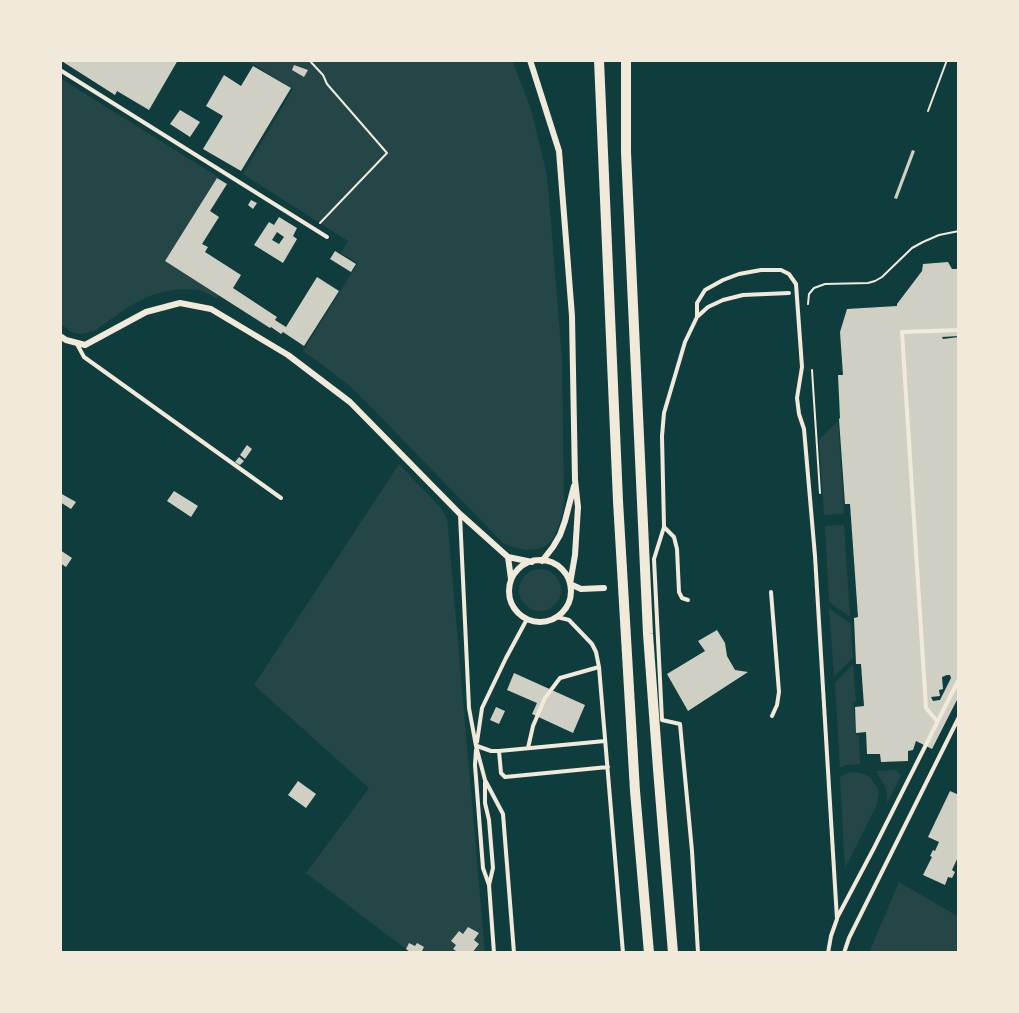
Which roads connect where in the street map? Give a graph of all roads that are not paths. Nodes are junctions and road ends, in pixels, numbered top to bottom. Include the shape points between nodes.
1 (530, 60) edge
2 (599, 60) edge
3 (626, 60) edge
4 (60, 70) edge
5 (327, 237) dead end
6 (789, 292) dead end
7 (697, 317) junction
8 (959, 330) edge
9 (60, 336) edge
10 (76, 343) junction
11 (575, 480) junction
12 (281, 498) dead end
13 (460, 514) junction
14 (664, 527) junction
15 (508, 557) junction
16 (542, 561) junction
17 (532, 562) junction
18 (511, 579) junction
19 (570, 584) junction
20 (604, 588) dead end
21 (771, 592) dead end
22 (688, 600) dead end
23 (557, 617) junction
24 (527, 619) junction
25 (599, 667) junction
26 (959, 679) edge
27 (772, 716) dead end
28 (959, 717) edge
29 (937, 721) junction
30 (605, 741) junction
31 (476, 746) junction
32 (528, 748) junction
33 (500, 751) junction
34 (608, 767) junction
35 (485, 780) junction
36 (489, 885) junction
37 (837, 919) junction
38 (494, 953) edge
39 (514, 953) edge
40 (623, 953) edge
41 (649, 953) edge
42 (673, 953) edge
43 (698, 953) edge
44 (828, 953) edge
45 (844, 953) edge

1 - 11 street via 559,151 572,316
2 - 41 main road via 618,501
3 - 42 main road via 626,152 648,634
4 - 5 lane
6 - 7 lane via 723,300
7 - 14 lane via 664,413
7 - 37 lane via 697,303 705,290 740,274 781,270 796,284 801,367 796,398 804,429 815,556
8 - 29 lane via 902,332 926,708
9 - 10 street
10 - 12 lane via 84,357
10 - 13 street via 85,345 146,312 180,303 211,309 288,355 350,402
11 - 16 street via 560,535
11 - 19 street via 578,523
13 - 15 street
13 - 31 lane via 469,708
14 - 22 lane via 674,537 679,592
14 - 43 lane via 654,560 662,720 680,724
15 - 17 street
15 - 18 street
16 - 17 street
16 - 19 street via 560,569
17 - 18 street
18 - 24 street via 511,603
19 - 20 street via 581,589
19 - 23 street via 568,604
21 - 27 lane via 779,692
23 - 24 street via 542,622
23 - 25 lane via 569,620 592,644
24 - 31 lane via 482,708
25 - 30 lane
25 - 32 lane via 560,678 545,698
26 - 29 lane
28 - 45 lane
29 - 37 lane
30 - 32 lane
30 - 34 lane
31 - 33 lane
31 - 35 lane
31 - 36 lane via 483,868
32 - 33 lane
33 - 34 lane via 505,777
34 - 40 lane
35 - 36 lane via 493,868
35 - 39 lane via 503,814
36 - 38 lane
37 - 44 lane

